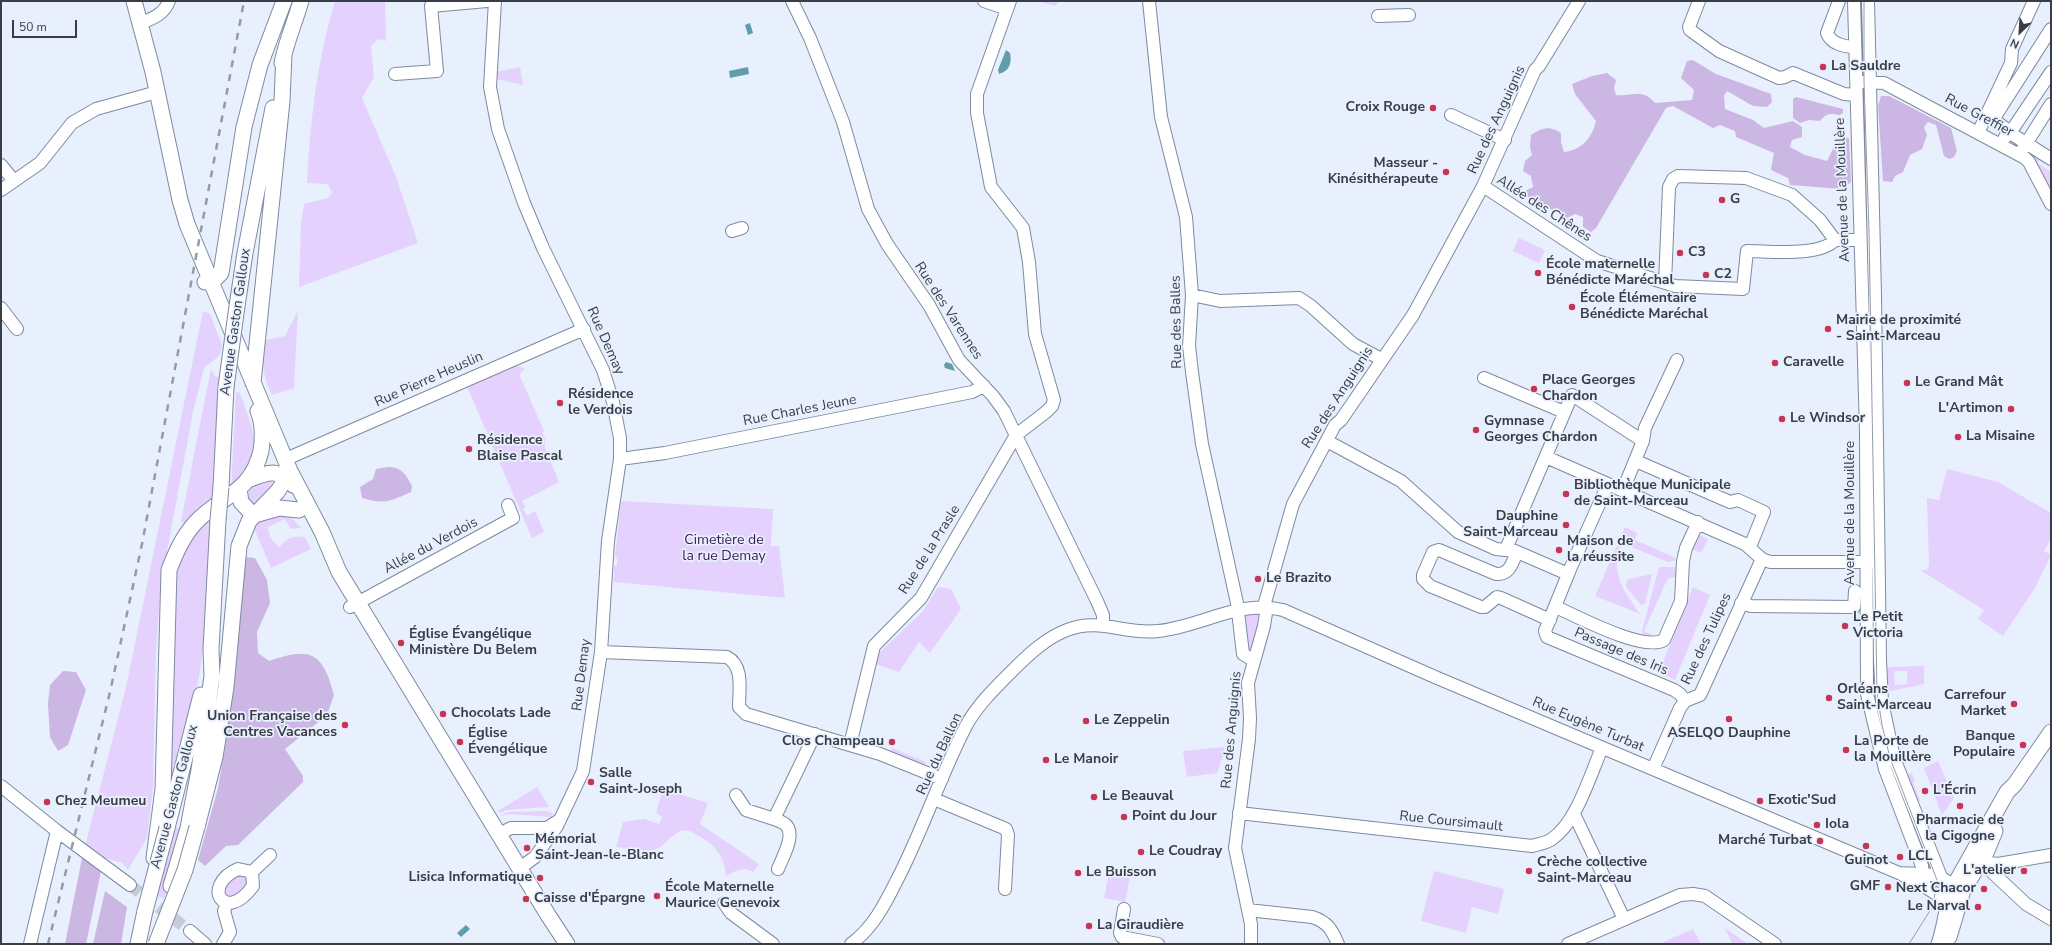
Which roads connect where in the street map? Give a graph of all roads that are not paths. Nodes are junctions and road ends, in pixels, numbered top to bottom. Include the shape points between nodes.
1 (134, 1) edge
2 (169, 1) edge
3 (284, 1) edge
4 (294, 1) edge
5 (301, 1) edge
6 (488, 1) edge
7 (495, 1) edge
8 (792, 1) edge
9 (984, 1) edge
10 (1149, 1) edge
11 (1579, 1) edge
12 (1699, 1) edge
13 (1839, 1) edge
14 (1854, 1) edge
15 (1868, 1) edge
16 (2034, 1) edge
17 (1009, 5) edge
18 (1409, 15) dead end
19 (1378, 16) dead end
20 (139, 24) junction
21 (2051, 29) edge
22 (1855, 47) junction
23 (284, 51) junction
24 (2051, 72) edge
25 (395, 74) dead end
26 (1856, 82) junction
27 (1869, 82) junction
28 (154, 93) junction
29 (1856, 95) junction
30 (2051, 104) edge
31 (1451, 115) dead end
32 (1978, 133) junction
33 (2009, 134) junction
34 (1505, 140) junction
35 (2026, 143) junction
36 (2001, 145) junction
37 (2019, 155) junction
38 (2051, 159) edge
39 (1, 165) edge
40 (14, 181) junction
41 (1483, 186) junction
42 (1, 190) edge
43 (2051, 204) edge
44 (1835, 240) junction
45 (1860, 240) junction
46 (208, 281) junction
47 (1665, 283) junction
48 (1192, 295) junction
49 (1, 308) edge
50 (17, 329) dead end
51 (584, 330) junction
52 (1381, 360) junction
53 (1677, 360) dead end
54 (1484, 378) dead end
55 (252, 380) junction
56 (984, 386) junction
57 (1564, 412) junction
58 (261, 420) junction
59 (1016, 435) junction
60 (1327, 440) junction
61 (1643, 441) junction
62 (1546, 458) junction
63 (620, 459) junction
64 (1636, 461) junction
65 (286, 473) junction
66 (250, 479) junction
67 (1608, 484) junction
68 (239, 489) junction
69 (1623, 490) junction
70 (508, 505) dead end
71 (300, 510) junction
72 (254, 516) junction
73 (1698, 522) junction
74 (1750, 547) junction
75 (1511, 551) junction
76 (1872, 554) junction
77 (1762, 559) junction
78 (339, 572) junction
79 (1568, 574) junction
80 (1855, 591) dead end
81 (1741, 603) junction
82 (354, 604) junction
83 (1264, 606) junction
84 (1556, 607) junction
85 (1238, 609) junction
86 (1550, 620) junction
87 (1103, 624) junction
88 (211, 649) junction
89 (601, 652) junction
90 (1253, 660) junction
91 (1685, 701) junction
92 (1882, 702) junction
93 (1869, 704) junction
94 (2051, 732) edge
95 (815, 734) junction
96 (850, 745) junction
97 (1602, 748) junction
98 (1653, 769) junction
99 (942, 780) junction
100 (2015, 784) junction
101 (1, 786) edge
102 (736, 795) dead end
103 (934, 799) junction
104 (1239, 812) junction
105 (1574, 814) junction
106 (774, 818) junction
107 (558, 821) junction
108 (192, 828) junction
109 (543, 829) junction
110 (57, 831) junction
111 (500, 834) junction
112 (546, 843) junction
113 (1979, 843) junction
114 (270, 855) dead end
115 (2051, 855) edge
116 (1981, 862) junction
117 (520, 868) junction
118 (778, 869) dead end
119 (252, 872) junction
120 (1941, 877) junction
121 (1924, 880) junction
122 (130, 885) tunnel mouth
123 (1005, 889) dead end
124 (1954, 895) junction
125 (724, 903) dead end
126 (227, 904) junction
127 (1124, 909) dead end
128 (1248, 910) junction
129 (145, 911) junction
130 (1624, 919) junction
131 (2051, 919) edge
132 (190, 931) tunnel mouth
133 (30, 944) edge
134 (138, 944) edge
135 (152, 944) edge
136 (156, 944) edge
137 (205, 944) edge
138 (223, 944) edge
139 (567, 944) edge
140 (773, 944) edge
141 (851, 944) edge
142 (1158, 944) edge
143 (1251, 944) edge
144 (1338, 944) edge
145 (1568, 944) edge
146 (1775, 944) edge
147 (1939, 944) edge
148 (1947, 944) edge

1 - 20 main road
2 - 20 street via 159,15
3 - 46 main road via 260,66 244,127 221,273
4 - 23 main road via 284,38
5 - 23 main road, Avenue Gaston Galloux
6 - 25 street via 431,6 437,71
7 - 51 street, Rue Demay via 490,87 498,129 543,248
8 - 56 street, Rue des Varennes via 810,38 843,122 868,210 898,261 929,305 959,360
9 - 17 street
10 - 48 street, Rue des Balles via 1162,119 1186,217
11 - 34 street, Rue des Anguignis via 1535,70 1517,113 1510,121
12 - 29 street via 1690,30 1719,51 1779,78 1793,73 1844,94
13 - 22 street via 1827,33 1831,40 1843,46
14 - 22 street, Avenue de la Mouillère
15 - 27 street, Avenue de la Mouillère
16 - 32 street via 2012,49 2011,63
17 - 59 street via 977,94 977,113 991,187 1023,228 1029,262 1035,334 1054,400 1046,412
18 - 19 street
20 - 28 main road via 142,56
21 - 33 street via 1996,115 1994,120
22 - 26 street, Avenue de la Mouillère
23 - 55 main road via 282,101
23 - 88 main road, Avenue Gaston Galloux, bridge via 245,253 226,387
24 - 33 street
26 - 27 street
26 - 29 street, Avenue de la Mouillère
27 - 32 street, Rue Greffier via 1884,83
27 - 76 street, Avenue de la Mouillère via 1875,295
28 - 40 street via 96,109 72,123 40,163
28 - 46 main road via 181,225
29 - 45 street, Avenue de la Mouillère
30 - 35 street
31 - 34 street
32 - 36 street, Rue Greffier
33 - 35 street
33 - 36 street
34 - 41 street, Rue des Anguignis
35 - 37 street
35 - 38 street
36 - 37 street, Rue Greffier
37 - 43 street, Rue Greffier via 2029,162
39 - 40 street
40 - 42 street
41 - 47 street, Allée des Chênes via 1597,261
41 - 52 street, Rue des Anguignis via 1413,315
44 - 45 street, Allée des Chênes
44 - 47 street, Allée des Chênes via 1831,244 1808,251 1747,251 1743,289 1675,286
44 - 47 street via 1820,220 1792,195 1746,178 1678,176 1673,179 1669,188
45 - 76 street, Avenue de la Mouillère
46 - 55 main road
46 - 58 main road
48 - 52 street via 1220,301 1299,298 1353,344
48 - 85 street, Rue des Balles via 1189,346 1200,429
49 - 50 street
51 - 63 street, Rue Demay via 603,370 613,402 620,438
51 - 65 street, Rue Pierre Heuslin
52 - 60 street, Rue des Anguignis
53 - 61 street via 1645,428
54 - 57 street
55 - 65 main road
56 - 59 street, Rue des Varennes via 997,401
56 - 63 street, Rue Charles Jeune via 964,394
57 - 61 street via 1572,395
57 - 62 street
58 - 65 main road
58 - 66 main road via 262,446
59 - 87 street, Rue des Varennes via 1104,615
59 - 96 street, Rue de la Prasle via 921,598 874,646
60 - 75 street via 1401,482 1458,532 1496,549
60 - 83 street, Rue des Anguignis via 1293,504
61 - 64 street
62 - 67 street
62 - 75 street
63 - 89 street, Rue Demay via 608,541
64 - 69 street
64 - 74 street via 1730,502 1738,500 1764,512
65 - 66 main road via 268,472
65 - 71 main road
65 - 72 main road via 278,491
65 - 78 main road via 317,532 326,543
66 - 68 main road
67 - 69 street
67 - 79 street
68 - 72 main road via 242,502
68 - 129 main road, bridge via 197,521 180,543 169,570 163,789
69 - 73 street
70 - 82 street, Allée du Verdois via 513,518
71 - 72 main road via 275,508
71 - 78 main road
72 - 108 main road via 245,527 239,546 226,687 215,757
73 - 74 street
73 - 84 street via 1683,561 1681,601 1664,640 1659,643 1635,641
74 - 77 street
75 - 79 street
75 - 86 street via 1509,569 1502,575 1435,550 1423,579 1430,586 1481,607 1501,598
76 - 77 street via 1857,553 1829,561 1770,562
76 - 92 street, Avenue de la Mouillère
76 - 93 street, Avenue de la Mouillère via 1867,685
77 - 81 street, Rue des Tulipes
78 - 82 main road
79 - 84 street
80 - 81 street via 1854,607 1751,606
81 - 91 street, Rue des Tulipes via 1700,695
82 - 111 main road
83 - 85 street, Rue du Ballon
83 - 90 street, Rue des Anguignis via 1264,626
83 - 97 street, Rue Eugène Turbat via 1283,610
84 - 86 street
85 - 87 street, Rue du Ballon via 1164,631 1134,632
85 - 90 street, Rue des Balles via 1243,654
86 - 91 street, Passage des Iris via 1546,631 1547,637 1674,690
87 - 99 street, Rue du Ballon via 1068,629 1031,652 994,689 967,724
88 - 108 main road, Avenue Gaston Galloux via 212,676
88 - 129 main road, Avenue Gaston Galloux, bridge
89 - 95 street via 727,657 737,666 739,707 742,711
89 - 107 street, Rue Demay via 583,771
90 - 104 street, Rue des Anguignis via 1248,688 1249,732
91 - 98 street, Rue des Tulipes
92 - 93 street
92 - 120 street, Avenue de la Mouillère via 1894,758
93 - 121 street, Avenue de la Mouillère via 1885,769 1922,866
94 - 100 main road
95 - 96 street
95 - 106 street
96 - 99 street via 880,754
97 - 98 street, Rue Eugène Turbat
97 - 105 street, Rue Coursimault
98 - 121 street, Rue Eugène Turbat via 1899,873
99 - 103 street, Rue du Ballon
100 - 113 main road via 1994,812
100 - 116 main road
101 - 110 street
102 - 106 street via 746,810
103 - 123 street via 1006,829 1008,835
103 - 141 street, Rue du Ballon via 910,855 880,910 869,928
104 - 105 street, Rue Coursimault via 1532,846 1551,840 1565,829
104 - 128 street, Rue des Anguignis via 1235,848
105 - 130 street
106 - 118 street via 785,824 790,837
107 - 109 street
107 - 112 street, Rue Demay
108 - 135 main road, Avenue Gaston Galloux
108 - 136 main road, bridge via 182,876
109 - 111 street via 511,828
109 - 112 street
110 - 122 street
110 - 133 street
111 - 117 main road
112 - 117 street, Rue Demay via 533,859
113 - 116 street via 1977,856
113 - 124 main road
114 - 119 street
115 - 116 street via 1998,864
116 - 124 main road via 1963,890
116 - 131 street via 2026,904
117 - 139 main road
119 - 126 street via 253,886 235,902
119 - 126 street via 238,869 223,878 218,892 221,901
120 - 121 street, Rue Eugène Turbat
120 - 124 street, Rue Eugène Turbat
121 - 124 street, Rue Eugène Turbat
124 - 147 main road
124 - 148 main road via 1956,916
125 - 140 street via 731,913
126 - 138 street via 224,911 230,932
127 - 142 street via 1120,933 1122,937
128 - 143 street, Rue des Anguignis
128 - 144 street via 1323,920 1329,925
129 - 134 main road, Avenue Gaston Galloux
130 - 145 street
130 - 146 street via 1680,895 1693,894 1705,896
132 - 137 street

